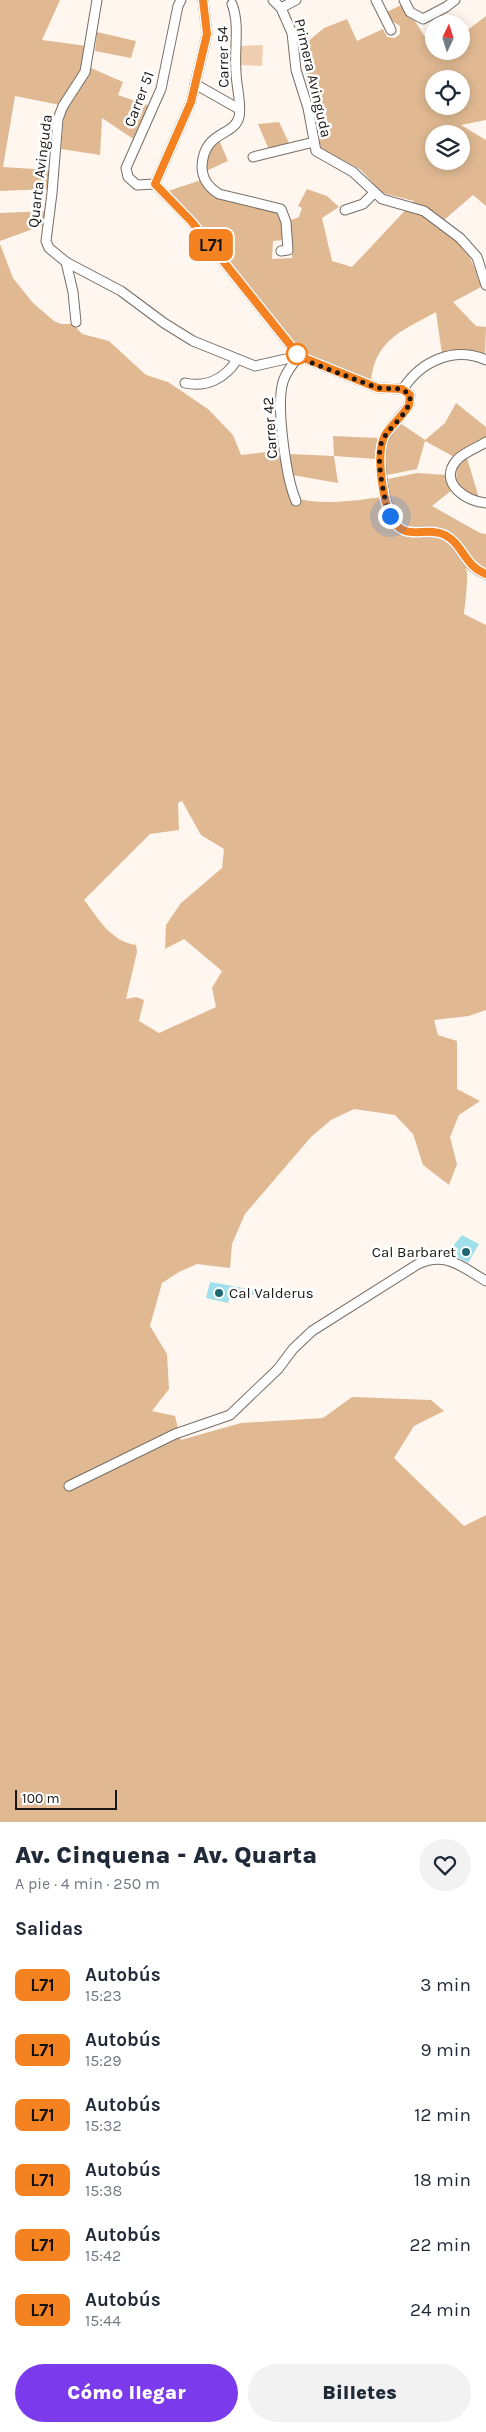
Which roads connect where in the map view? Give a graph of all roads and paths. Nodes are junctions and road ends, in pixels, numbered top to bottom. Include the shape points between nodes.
1 (97, 0) edge
2 (181, 0) edge
3 (203, 0) edge
4 (273, 0) edge
5 (296, 0) edge
6 (376, 0) edge
7 (404, 0) edge
8 (455, 0) edge
9 (232, 4) dead end
10 (281, 8) junction
11 (391, 30) dead end
12 (195, 84) junction
13 (239, 110) junction
14 (314, 142) junction
15 (253, 157) dead end
16 (155, 184) junction
17 (374, 192) junction
18 (345, 210) dead end
19 (281, 251) dead end
20 (66, 262) junction
21 (486, 285) edge
22 (76, 322) dead end
23 (299, 356) junction
24 (237, 360) junction
25 (486, 360) edge
26 (185, 383) dead end
27 (402, 389) junction
28 (486, 442) edge
29 (296, 501) dead end
30 (486, 503) edge
31 (486, 574) edge
32 (486, 1281) edge
33 (69, 1486) dead end

1 - 20 street, Quarta Avinguda via 85,72 58,119 46,241 51,250
2 - 16 street, Carrer 51 via 161,89 126,168 128,177 137,185
3 - 12 street via 207,34
4 - 10 street, Primera Avinguda
5 - 10 street
6 - 11 street
7 - 8 street via 410,12 423,19
9 - 13 street, Carrer 54 via 236,24
10 - 14 street, Primera Avinguda via 293,39 296,70
12 - 13 street
12 - 16 street via 190,106
13 - 19 street via 236,122 206,147 203,178 219,194 281,209 286,222 288,250
14 - 15 street
14 - 17 street, Primera Avinguda via 318,153 353,172
16 - 23 street via 191,221
17 - 18 street via 362,204
17 - 21 street, Primera Avinguda via 382,199 424,211 460,238 477,258
20 - 22 street
20 - 24 street, Quarta Avinguda via 122,291 175,330
23 - 24 street, Quarta Avinguda via 258,366
23 - 27 street via 378,388
23 - 29 street, Carrer 42 via 287,373 281,392 288,479
24 - 26 street via 222,376 209,382 199,385
25 - 27 street via 464,354 446,356 417,371
27 - 31 street via 410,395 409,405 385,435 380,452 390,516 394,524 405,531 437,532 446,536 471,566
28 - 30 street via 454,462 451,479 464,496
32 - 33 street via 446,1259 434,1258 418,1264 306,1336 278,1369 230,1415 175,1434

